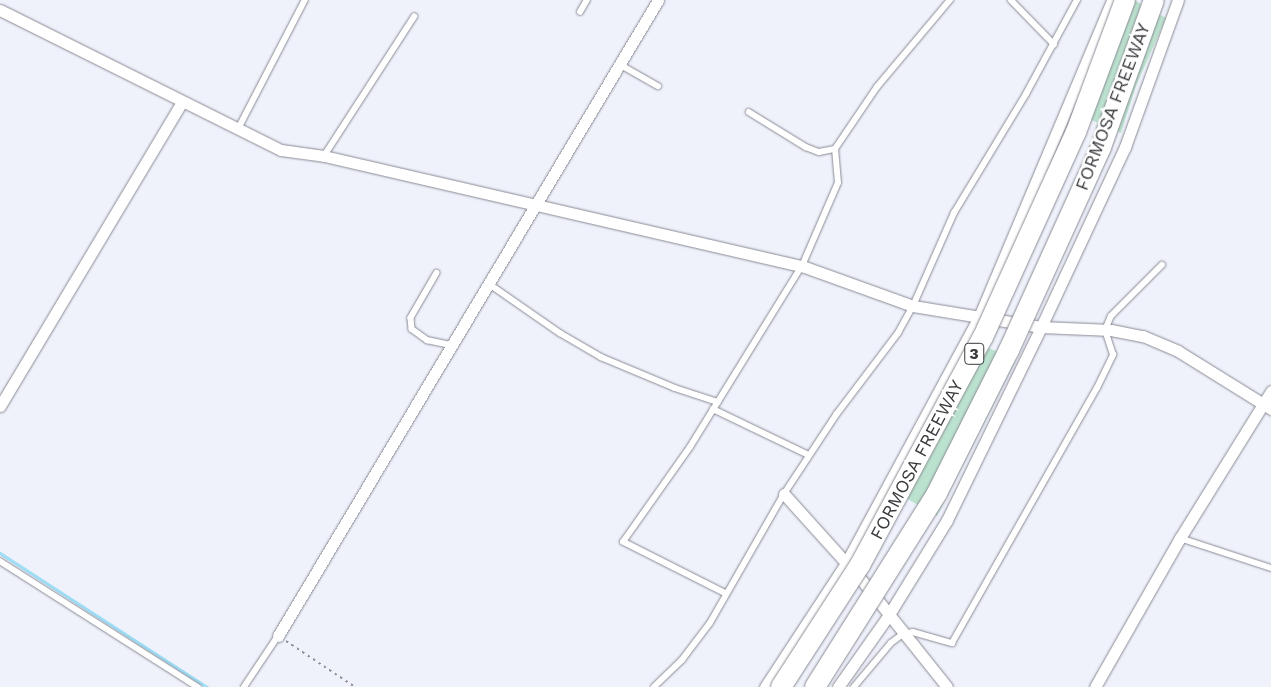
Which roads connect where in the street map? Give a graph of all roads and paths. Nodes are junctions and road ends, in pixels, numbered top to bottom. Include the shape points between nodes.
1 (305, 0) edge
2 (587, 0) edge
3 (658, 0) edge
4 (950, 0) edge
5 (1010, 0) edge
6 (1077, 0) edge
7 (1112, 0) edge
8 (1125, 0) edge
9 (1163, 3) edge
10 (0, 10) edge
11 (580, 12) dead end
12 (414, 17) dead end
13 (1054, 44) junction
14 (620, 64) junction
15 (658, 86) dead end
16 (182, 102) junction
17 (750, 112) dead end
18 (238, 129) junction
19 (835, 149) junction
20 (324, 156) junction
21 (536, 204) junction
22 (1162, 265) dead end
23 (802, 266) junction
24 (437, 273) dead end
25 (488, 283) junction
26 (913, 306) junction
27 (980, 317) junction
28 (1041, 327) junction
29 (1105, 330) junction
30 (451, 345) junction
31 (1271, 391) edge
32 (718, 402) junction
33 (0, 406) edge
34 (1267, 407) edge
35 (714, 409) junction
36 (809, 455) junction
37 (784, 494) junction
38 (1180, 538) junction
39 (0, 561) edge
40 (846, 563) junction
41 (1271, 568) edge
42 (726, 594) junction
43 (888, 616) junction
44 (903, 634) junction
45 (278, 636) junction
46 (198, 687) edge
47 (244, 687) edge
48 (355, 687) edge
49 (654, 687) edge
50 (765, 687) edge
51 (781, 687) edge
52 (815, 687) edge
53 (838, 687) edge
54 (854, 687) edge
55 (947, 687) edge
56 (1095, 687) edge

1 - 18 lane
2 - 11 lane
3 - 14 street
4 - 19 lane via 877,87
5 - 13 lane
6 - 13 lane
7 - 27 street
8 - 51 highway, FORMOSA FREEWAY / 3, bridge via 1076,132 983,337 860,565
9 - 28 street via 1125,146
9 - 52 highway, FORMOSA FREEWAY / 3, bridge via 1009,350 937,493
10 - 16 street
12 - 20 lane
13 - 26 lane via 954,213
14 - 15 lane
14 - 21 street
16 - 18 street
16 - 33 street
17 - 19 lane via 806,147 820,152
18 - 20 street via 281,150
19 - 23 lane via 838,184
20 - 21 street
21 - 23 street
21 - 25 street
22 - 29 lane via 1111,316
23 - 26 street
23 - 32 lane
24 - 30 lane via 411,318 412,329 426,340
25 - 30 street
25 - 32 lane via 560,333 602,357
26 - 27 street
26 - 36 lane
27 - 28 street
27 - 40 street
28 - 29 street
28 - 43 street via 947,520
29 - 34 street via 1143,336 1178,351
29 - 44 lane via 1112,355 1098,388 952,643 913,632
30 - 45 street
31 - 34 street
32 - 35 lane
34 - 38 street
35 - 36 lane
35 - 42 lane via 623,542
36 - 37 lane
37 - 40 street
37 - 42 lane
38 - 41 lane
38 - 56 street
39 - 46 lane
40 - 43 street
40 - 50 street
42 - 49 lane via 682,660
43 - 44 street
43 - 53 street
44 - 54 lane via 891,643
44 - 55 street
45 - 47 lane
45 - 48 path

